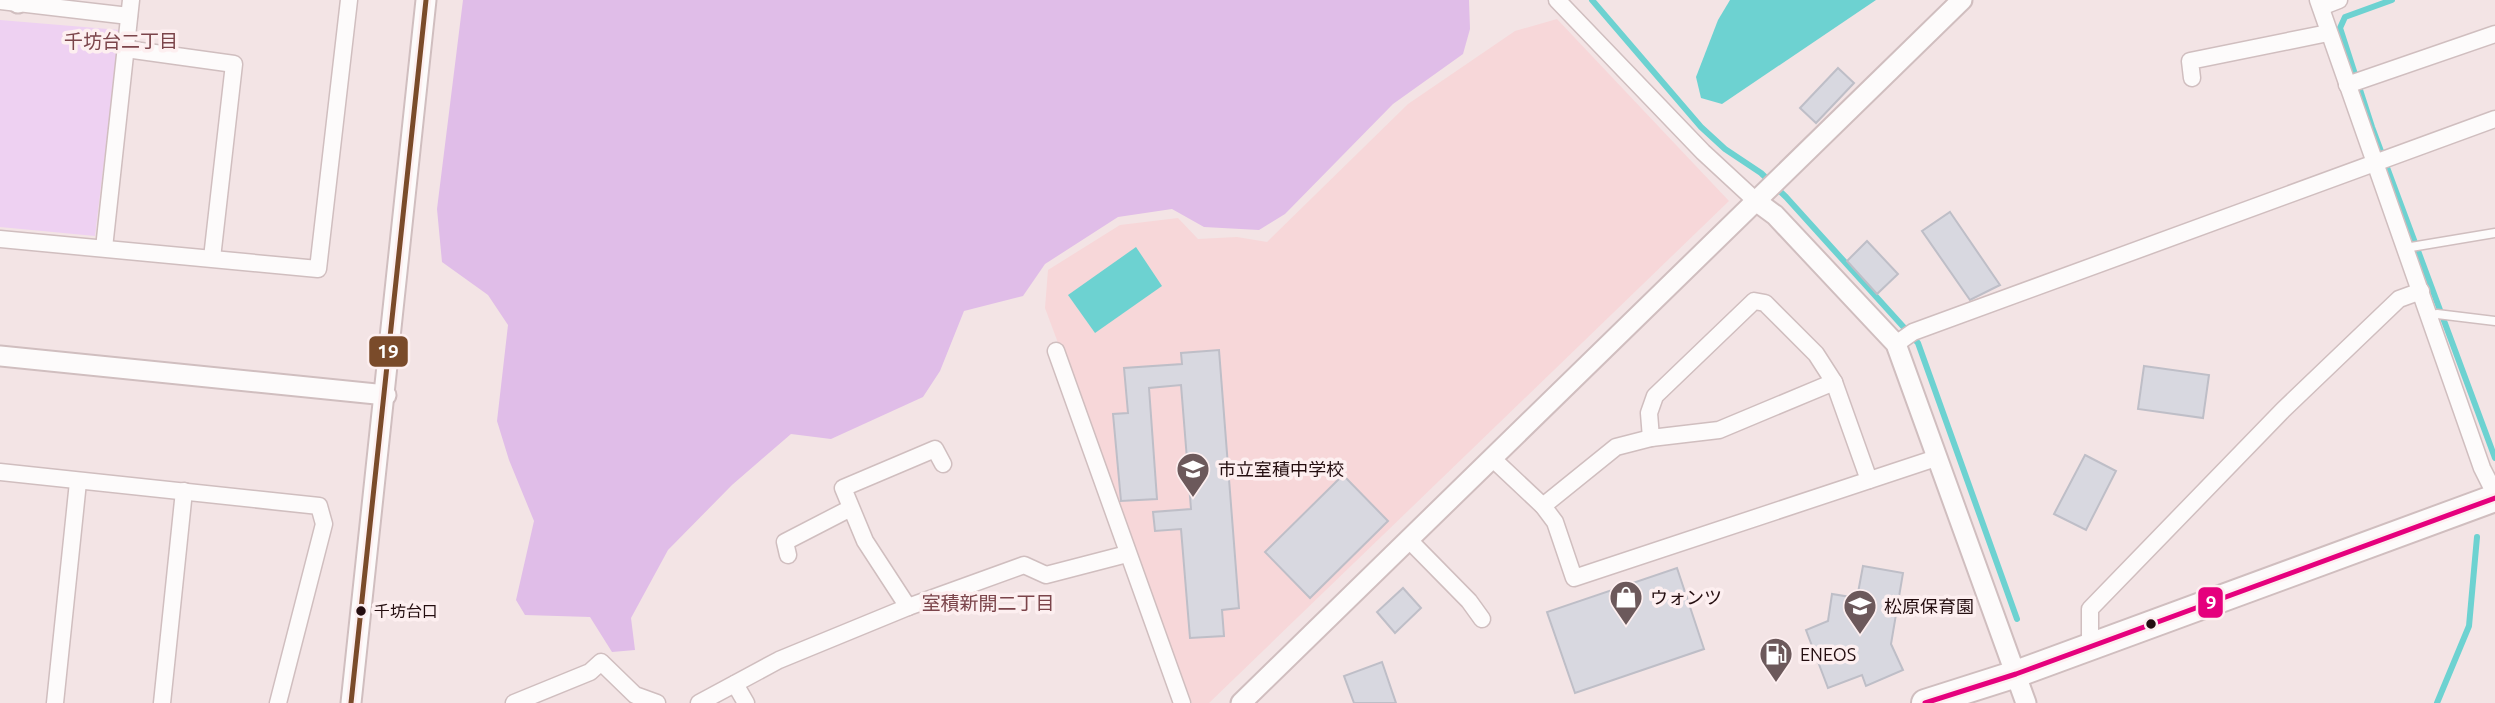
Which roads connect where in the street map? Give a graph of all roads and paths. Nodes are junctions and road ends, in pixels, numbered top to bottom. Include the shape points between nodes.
1 (349, 0) edge
2 (426, 0) edge
3 (1557, 0) edge
4 (1962, 0) edge
5 (2339, 0) edge
6 (12, 1) edge
7 (2319, 3) edge
8 (130, 8) edge
9 (2328, 33) junction
10 (2495, 34) edge
11 (126, 49) junction
12 (2192, 78) dead end
13 (2347, 85) junction
14 (2495, 119) edge
15 (2373, 162) junction
16 (1756, 201) junction
17 (2495, 233) edge
18 (0, 239) edge
19 (104, 248) junction
20 (2405, 248) junction
21 (212, 258) junction
22 (2421, 291) junction
23 (2430, 317) junction
24 (2495, 321) edge
25 (1896, 344) junction
26 (1056, 351) dead end
27 (0, 356) edge
28 (1834, 382) junction
29 (386, 395) junction
30 (1651, 438) junction
31 (1936, 458) junction
32 (1493, 459) junction
33 (943, 464) dead end
34 (0, 472) edge
35 (1869, 480) junction
36 (78, 481) junction
37 (184, 491) junction
38 (2495, 496) edge
39 (1543, 506) junction
40 (849, 509) junction
41 (1409, 540) junction
42 (1127, 554) junction
43 (788, 555) dead end
44 (908, 607) junction
45 (1482, 619) dead end
46 (2090, 646) junction
47 (2016, 674) junction
48 (735, 684) junction
49 (55, 703) edge
50 (162, 703) edge
51 (278, 703) edge
52 (351, 703) edge
53 (514, 703) edge
54 (657, 703) edge
55 (699, 703) edge
56 (746, 703) edge
57 (1182, 703) edge
58 (1241, 703) edge
59 (1925, 703) edge
60 (2026, 703) edge

1 - 21 street via 318,269
2 - 29 street
3 - 16 street
4 - 16 street
5 - 7 street
6 - 8 street
7 - 9 street
8 - 11 street
9 - 12 street via 2190,61
9 - 13 street
10 - 13 street
11 - 19 street
11 - 21 street via 234,64
13 - 15 street
14 - 15 street
15 - 20 street
15 - 25 street via 1913,332
16 - 25 street via 1775,215
16 - 32 street
17 - 20 lane
18 - 19 street
19 - 21 street
20 - 22 street
22 - 23 street
22 - 46 street via 2399,299 2283,410 2090,610
23 - 24 lane
23 - 38 street
25 - 31 street
26 - 42 street
27 - 29 street
28 - 30 street via 1718,430
28 - 30 street via 1816,354 1765,303 1754,301 1655,396 1649,413
28 - 35 street
29 - 52 street
30 - 39 street via 1616,447
31 - 35 street
31 - 47 street
32 - 39 street
32 - 41 street
33 - 40 street via 935,449 843,488
34 - 36 street
35 - 39 street via 1574,578 1555,522
36 - 37 street
36 - 49 street
37 - 50 street
37 - 51 street via 319,506 324,524
38 - 46 highway
40 - 43 street via 785,542
40 - 44 street
41 - 45 street
41 - 58 street
42 - 44 street via 1046,575 1024,565
42 - 57 street
44 - 48 street via 779,660
46 - 47 highway
47 - 59 highway
47 - 60 street
48 - 55 street
48 - 56 street
53 - 54 street via 590,672 601,662 635,695

